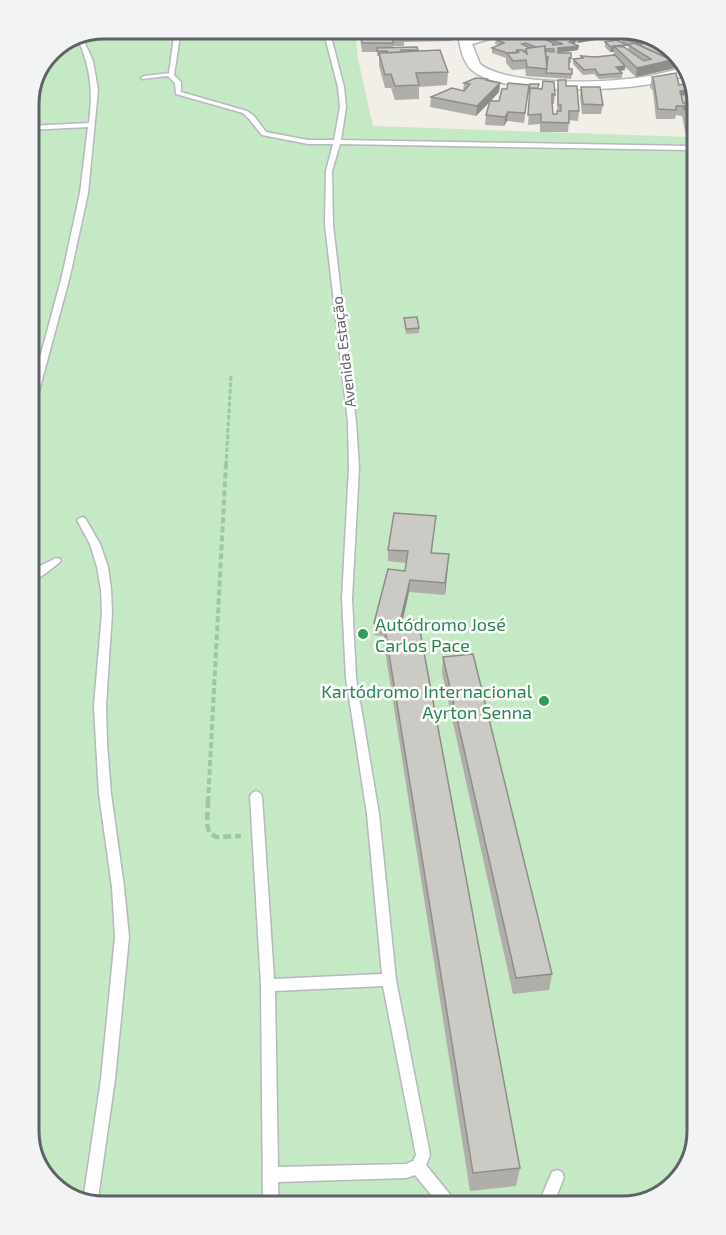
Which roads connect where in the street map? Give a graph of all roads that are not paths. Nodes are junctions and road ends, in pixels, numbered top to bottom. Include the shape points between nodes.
1 (177, 39) edge
2 (329, 39) edge
3 (465, 39) edge
4 (82, 43) edge
5 (679, 73) edge
6 (171, 76) junction
7 (144, 78) dead end
8 (92, 125) junction
9 (39, 128) edge
10 (337, 142) junction
11 (687, 148) edge
12 (39, 376) edge
13 (82, 520) dead end
14 (56, 561) dead end
15 (39, 572) edge
16 (256, 796) dead end
17 (389, 980) junction
18 (268, 985) junction
19 (418, 1167) junction
20 (271, 1175) junction
21 (557, 1177) dead end
22 (91, 1195) edge
23 (271, 1196) edge
24 (442, 1196) edge
25 (549, 1196) edge

1 - 6 lane
2 - 10 lane, Avenida Estação via 344,107
3 - 5 street via 470,60 478,69 503,79 598,86
4 - 8 lane via 96,83
6 - 7 lane
6 - 10 lane via 178,82 178,93 245,112 264,134 308,142
8 - 9 lane
8 - 12 lane via 84,193
10 - 11 lane
10 - 17 lane, Avenida Estação via 329,171 329,225 352,422 354,467 347,564 351,678 373,814
13 - 22 lane via 99,553 108,599 100,704 106,804 122,939 110,1069
14 - 15 lane
16 - 18 lane
17 - 18 lane
17 - 19 lane, Avenida Estação via 423,1155
18 - 20 lane
19 - 20 lane via 406,1171
19 - 24 lane
20 - 23 lane
21 - 25 lane

